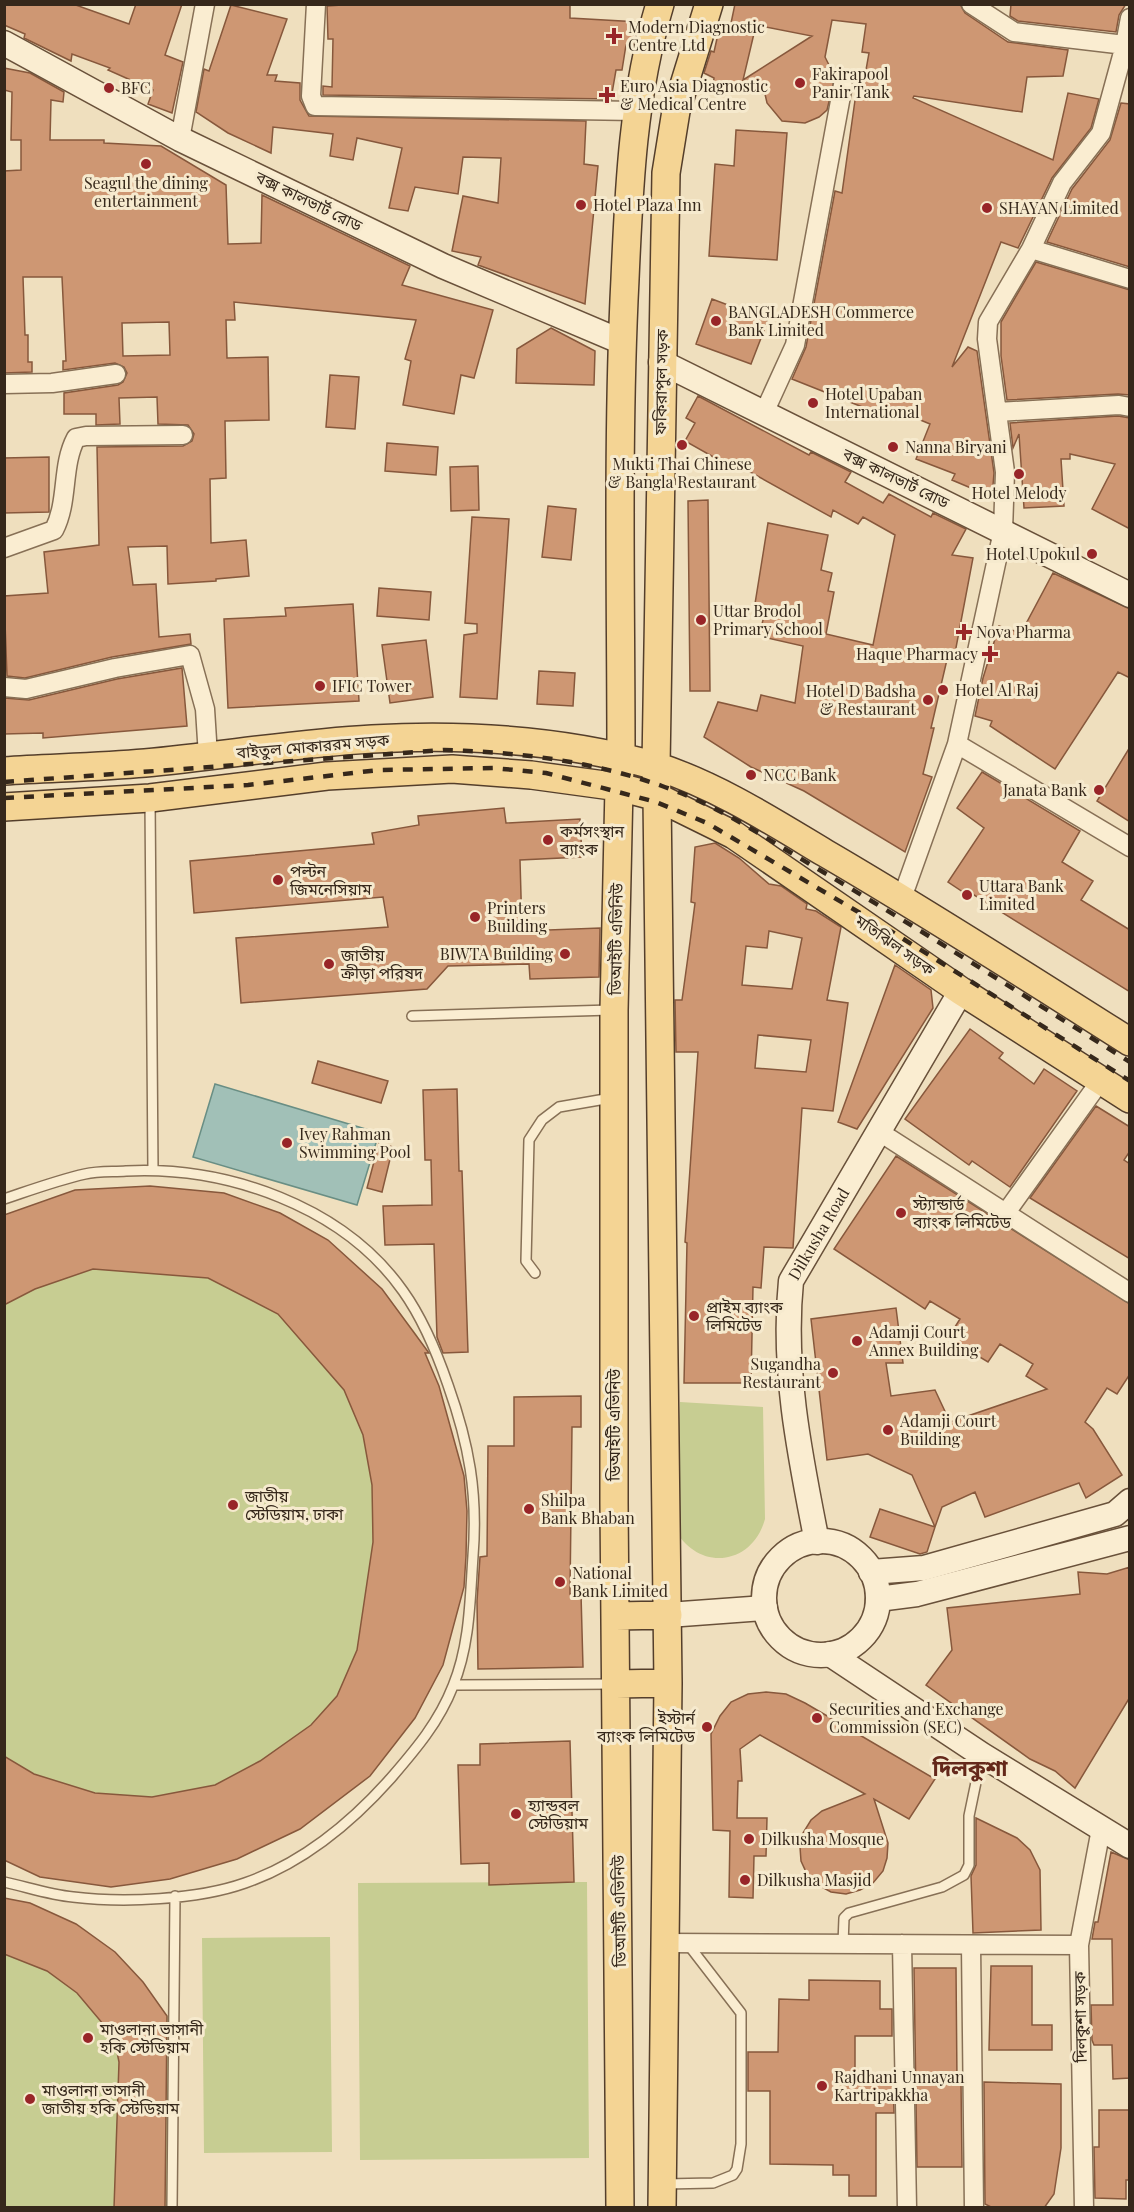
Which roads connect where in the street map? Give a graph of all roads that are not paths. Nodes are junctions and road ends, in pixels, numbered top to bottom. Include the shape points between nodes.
1 (205, 4) edge
2 (316, 4) edge
3 (660, 4) edge
4 (709, 4) edge
5 (971, 4) edge
6 (1130, 18) edge
7 (4, 43) edge
8 (1125, 45) junction
9 (843, 85) dead end
10 (636, 111) junction
11 (180, 138) junction
12 (1031, 249) junction
13 (1130, 279) edge
14 (622, 342) junction
15 (662, 362) junction
16 (116, 374) dead end
17 (4, 384) edge
18 (1130, 407) edge
19 (998, 412) junction
20 (764, 413) junction
21 (183, 435) dead end
22 (1003, 531) junction
23 (4, 548) edge
24 (1130, 595) edge
25 (4, 687) edge
26 (957, 744) junction
27 (208, 756) junction
28 (621, 756) junction
29 (656, 766) junction
30 (4, 771) edge
31 (620, 787) junction
32 (657, 797) junction
33 (150, 798) junction
34 (4, 807) edge
35 (1130, 847) edge
36 (902, 898) junction
37 (961, 991) junction
38 (614, 1010) junction
39 (412, 1016) dead end
40 (1128, 1038) edge
41 (1101, 1080) junction
42 (614, 1097) junction
43 (1130, 1099) edge
44 (878, 1131) junction
45 (153, 1170) junction
46 (4, 1199) edge
47 (1005, 1214) junction
48 (535, 1273) dead end
49 (1130, 1293) edge
50 (1125, 1514) edge
51 (1130, 1538) edge
52 (817, 1542) junction
53 (871, 1572) junction
54 (878, 1599) junction
55 (765, 1608) junction
56 (668, 1615) junction
57 (615, 1616) junction
58 (830, 1654) junction
59 (668, 1683) junction
60 (616, 1684) junction
61 (454, 1685) junction
62 (982, 1755) junction
63 (1101, 1829) junction
64 (1130, 1846) edge
65 (4, 1882) edge
66 (176, 1896) junction
67 (676, 1943) junction
68 (843, 1944) junction
69 (902, 1944) junction
70 (1079, 1944) junction
71 (971, 1945) junction
72 (663, 2196) edge
73 (172, 2208) edge
74 (620, 2208) edge
75 (908, 2208) edge
76 (974, 2208) edge
77 (1084, 2208) edge

1 - 11 street
2 - 10 street via 311,96 315,106
3 - 10 main road
4 - 15 main road, ফকিরাপুল সড়ক via 676,111 666,173
5 - 8 street via 1014,32
6 - 8 street
7 - 11 street, বক্স কালভার্ট রোড
8 - 12 street via 1101,133 1062,183
9 - 20 street via 795,345
10 - 14 main road via 630,156
11 - 14 street, বক্স কালভার্ট রোড via 443,266
12 - 13 street
12 - 19 street via 988,322
14 - 28 main road
15 - 20 street, বক্স কালভার্ট রোড
15 - 29 main road, ফকিরাপুল সড়ক
16 - 17 street via 52,383
18 - 19 street
19 - 22 street via 1005,472
20 - 22 street, বক্স কালভার্ট রোড
21 - 23 street via 76,438 70,448 62,515 54,530
22 - 24 street, বক্স কালভার্ট রোড
22 - 26 street
25 - 27 street via 26,689 190,655 205,709
26 - 35 street
26 - 36 street
27 - 28 main road, বাইতুল মোকাররম সড়ক via 370,739 431,738 517,741
27 - 30 main road, বাইতুল মোকাররম সড়ক
28 - 29 main road, বাইতুল মোকাররম সড়ক
28 - 31 main road, ডিআইটি এভিনিউ
29 - 32 main road, ফকিরাপুল সড়ক
29 - 36 main road via 732,798
31 - 32 main road, বাইতুল মোকাররম সড়ক
31 - 33 main road, বাইতুল মোকাররম সড়ক via 452,770 327,776
31 - 38 main road, ডিআইটি এভিনিউ
32 - 37 main road, মতিঝিল সড়ক via 734,835
32 - 56 main road
33 - 34 main road, বাইতুল মোকাররম সড়ক
33 - 45 lane
36 - 40 main road
37 - 41 main road, মতিঝিল সড়ক
37 - 44 street, Dilkusha Road
38 - 39 lane
38 - 42 main road, ডিআইটি এভিনিউ
41 - 43 main road, মতিঝিল সড়ক
41 - 47 street
42 - 48 lane via 559,1107 542,1120 529,1140 526,1261
42 - 57 main road, ডিআইটি এভিনিউ
44 - 47 street
44 - 52 street, Dilkusha Road via 791,1281 787,1324 796,1438
45 - 46 lane via 87,1174
45 - 61 lane via 196,1173 296,1204 354,1240 403,1290 418,1315 457,1410 470,1456 476,1503 467,1634
47 - 49 street
50 - 53 street via 924,1568
51 - 54 street via 917,1594
52 - 53 street via 848,1549
52 - 55 street via 798,1546 782,1556 770,1571 764,1589
53 - 54 street
54 - 58 street via 876,1615 859,1641
55 - 56 street
55 - 58 street via 770,1625 795,1649
56 - 57 main road
56 - 59 main road
57 - 60 main road, ডিআইটি এভিনিউ
58 - 62 street
59 - 60 main road
59 - 67 main road
60 - 61 lane
60 - 74 main road, ডিআইটি এভিনিউ
61 - 66 lane via 426,1738 349,1822 302,1856 245,1883
62 - 63 street
62 - 68 lane via 969,1816 969,1865 964,1875 942,1887 849,1913 844,1918
63 - 64 street
63 - 70 street, দিলকুশা সড়ক
65 - 66 lane via 70,1897 127,1900
66 - 73 lane
67 - 68 street
67 - 72 main road
67 - 72 lane via 741,2013 741,2144 733,2175
68 - 69 street
69 - 71 street
69 - 75 street
70 - 71 street
70 - 77 street, দিলকুশা সড়ক
71 - 76 street

